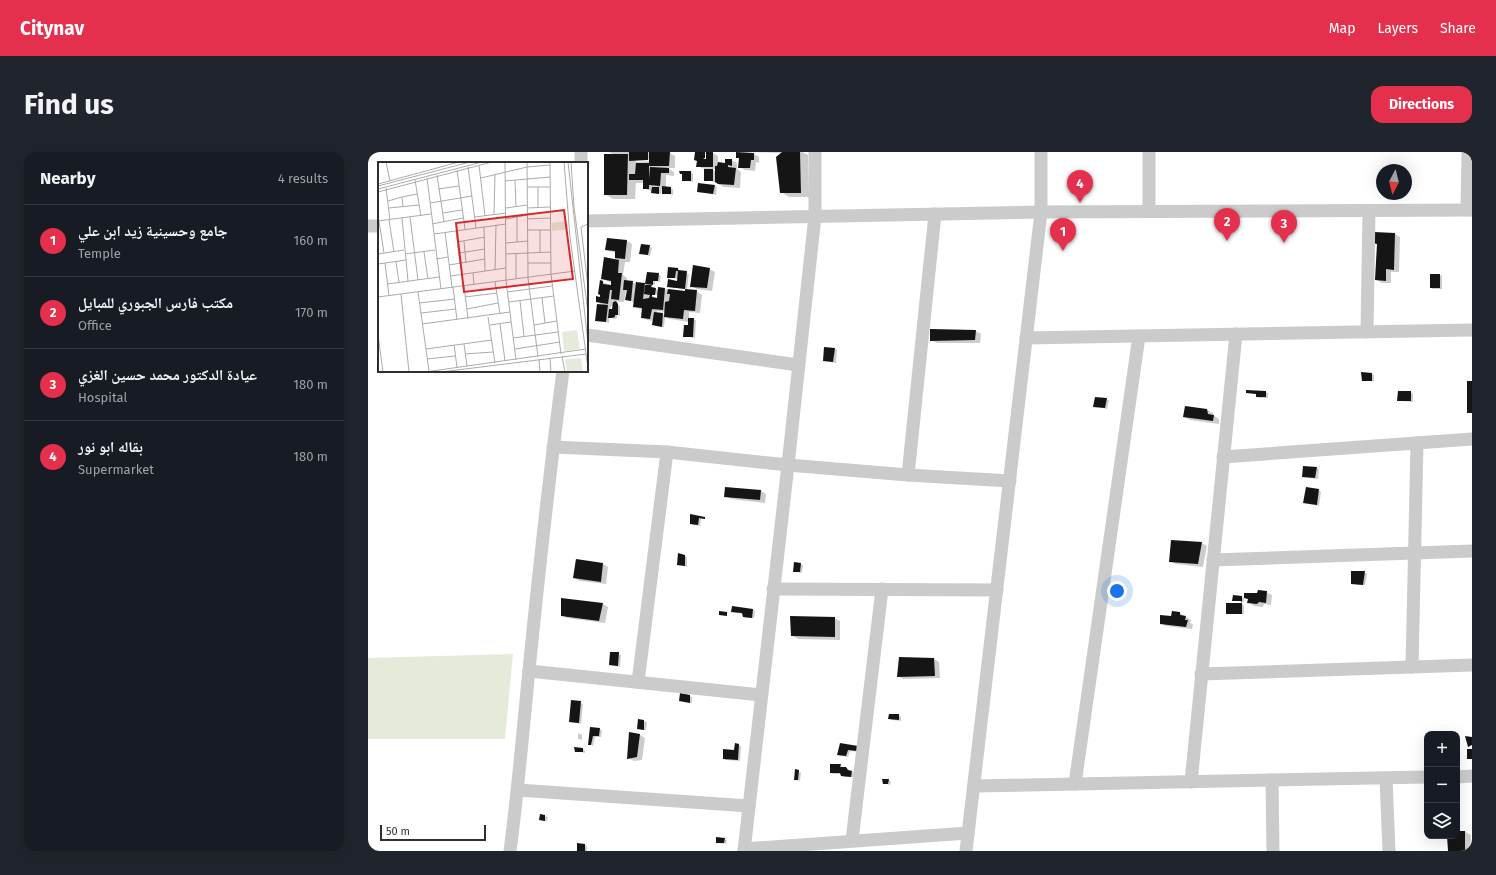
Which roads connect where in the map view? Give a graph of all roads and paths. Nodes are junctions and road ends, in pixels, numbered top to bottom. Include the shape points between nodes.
1 (815, 152) edge
2 (1041, 152) edge
3 (1149, 152) edge
4 (1468, 152) edge
5 (1470, 210) edge
6 (1149, 211) junction
7 (1369, 211) junction
8 (1041, 212) junction
9 (935, 214) junction
10 (815, 216) junction
11 (588, 221) edge
12 (1472, 330) edge
13 (1367, 332) junction
14 (1236, 334) junction
15 (588, 335) edge
16 (1139, 336) junction
17 (1026, 338) junction
18 (798, 365) junction
19 (563, 372) edge
20 (1472, 439) edge
21 (1417, 443) junction
22 (553, 447) junction
23 (667, 452) junction
24 (1223, 457) junction
25 (788, 465) junction
26 (908, 475) junction
27 (1010, 481) junction
28 (1472, 551) edge
29 (1414, 554) junction
30 (1213, 560) junction
31 (774, 589) junction
32 (882, 589) junction
33 (997, 590) junction
34 (1472, 665) edge
35 (1412, 667) junction
36 (529, 671) junction
37 (1201, 674) junction
38 (638, 682) junction
39 (761, 695) junction
40 (1472, 776) edge
41 (1460, 777) edge
42 (1386, 778) junction
43 (1424, 778) edge
44 (1272, 780) junction
45 (1190, 782) junction
46 (1075, 784) junction
47 (974, 786) junction
48 (518, 790) junction
49 (749, 806) junction
50 (968, 833) junction
51 (852, 840) junction
52 (744, 850) edge
53 (510, 851) edge
54 (966, 851) edge
55 (1273, 851) edge
56 (1389, 851) edge

1 - 10 street
2 - 8 street
3 - 6 street
4 - 5 street
5 - 7 street
6 - 7 street
6 - 8 street
7 - 13 street
8 - 9 street
8 - 17 street
9 - 10 street
9 - 26 street
10 - 11 street
10 - 18 street
12 - 13 street
13 - 14 street
14 - 16 street
14 - 24 street
15 - 18 street
16 - 17 street
16 - 46 street
17 - 27 street
18 - 25 street
19 - 22 street
20 - 21 street
21 - 24 street
21 - 29 street
22 - 23 street
22 - 36 street
23 - 25 street
23 - 38 street
24 - 30 street
25 - 26 street
25 - 31 street
26 - 27 street
27 - 33 street
28 - 29 street
29 - 30 street
29 - 35 street
30 - 37 street
31 - 32 street
31 - 39 street
32 - 33 street
32 - 51 street
33 - 47 street
34 - 35 street
35 - 37 street
36 - 38 street
36 - 48 street
37 - 45 street
38 - 39 street
39 - 49 street
40 - 41 street
42 - 43 street
42 - 44 street
42 - 56 street
44 - 45 street
44 - 55 street
45 - 46 street
46 - 47 street
47 - 50 street
48 - 49 street
48 - 53 street
49 - 52 street
50 - 51 street
50 - 54 street
51 - 52 street

